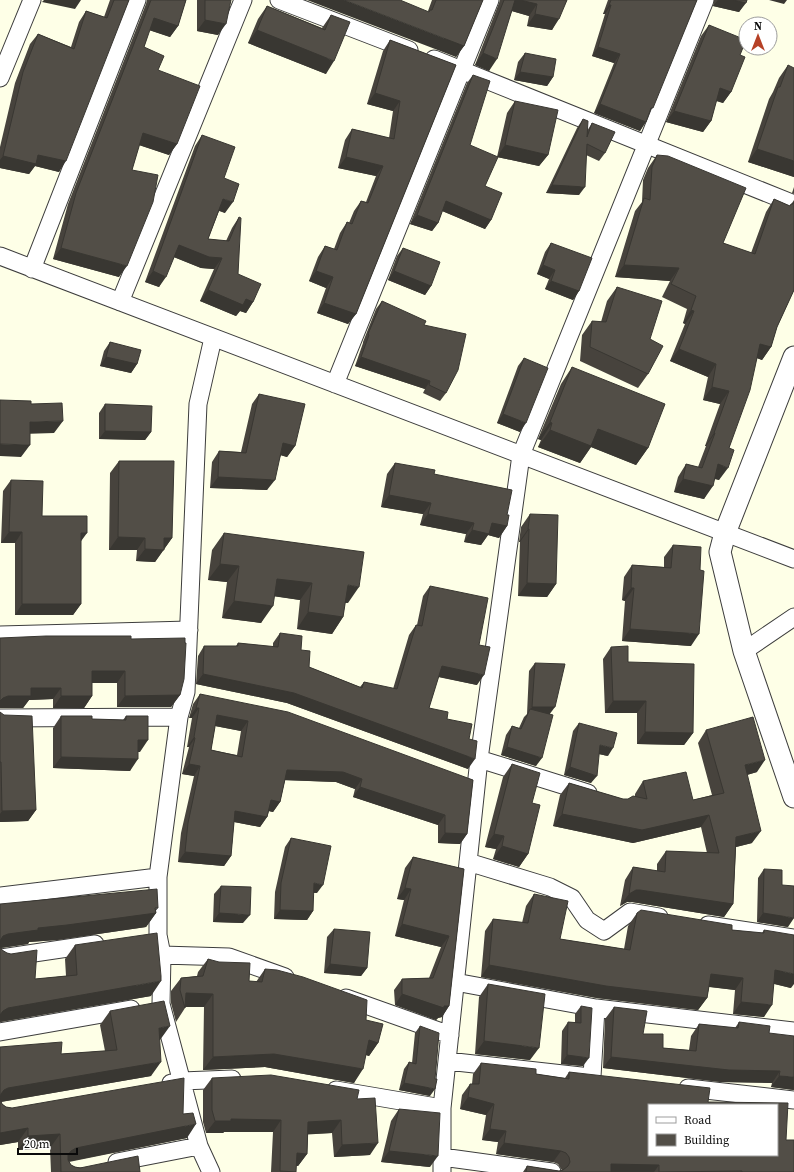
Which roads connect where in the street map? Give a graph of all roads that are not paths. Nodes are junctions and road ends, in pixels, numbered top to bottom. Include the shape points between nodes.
1 (32, 0) edge
2 (137, 0) edge
3 (243, 0) edge
4 (279, 0) edge
5 (490, 0) edge
6 (705, 0) edge
7 (462, 70) junction
8 (0, 78) edge
9 (647, 145) junction
10 (794, 204) edge
11 (0, 256) edge
12 (32, 269) junction
13 (120, 302) junction
14 (213, 338) junction
15 (794, 357) edge
16 (335, 384) junction
17 (522, 455) junction
18 (725, 533) junction
19 (794, 559) edge
20 (794, 617) edge
21 (189, 630) junction
22 (0, 636) edge
23 (744, 651) junction
24 (179, 717) junction
25 (0, 718) edge
26 (479, 759) junction
27 (602, 797) edge
28 (794, 797) edge
29 (468, 862) junction
30 (158, 877) junction
31 (0, 896) edge
32 (794, 938) edge
33 (111, 942) edge
34 (162, 955) junction
35 (0, 958) edge
36 (455, 982) junction
37 (303, 983) edge
38 (332, 994) edge
39 (161, 1004) junction
40 (596, 1008) junction
41 (794, 1031) edge
42 (0, 1032) edge
43 (450, 1035) junction
44 (447, 1061) junction
45 (248, 1078) edge
46 (182, 1081) junction
47 (152, 1086) edge
48 (670, 1086) edge
49 (317, 1087) edge
50 (794, 1100) edge
51 (442, 1108) junction
52 (199, 1146) junction
53 (442, 1165) edge
54 (99, 1166) edge
55 (211, 1172) edge
56 (552, 1172) edge

1 - 8 street
2 - 12 street
3 - 13 street
4 - 7 street
5 - 7 street
6 - 9 street
7 - 9 street
7 - 16 street
9 - 10 street
9 - 17 street
11 - 12 street
12 - 13 street
13 - 14 street
14 - 16 street
14 - 21 street via 198,404
15 - 18 street
16 - 17 street
17 - 18 street
17 - 26 street
18 - 19 street
18 - 23 street via 720,552
20 - 23 street
21 - 22 street
21 - 24 street via 194,693
23 - 28 street
24 - 25 street
24 - 30 street
26 - 27 street
26 - 29 street via 469,781
29 - 32 street via 550,887 572,898 586,920 604,931 630,912
29 - 36 street
30 - 31 street
30 - 34 street via 150,936
33 - 35 street
34 - 37 street via 229,958
34 - 39 street
36 - 40 street
36 - 43 street
38 - 43 street
39 - 42 street
39 - 46 street
40 - 41 street
40 - 44 street via 600,1078
43 - 44 street
44 - 51 street
45 - 46 street
46 - 47 street
46 - 52 street
48 - 50 street
49 - 51 street
51 - 53 street
52 - 54 street
52 - 55 street
53 - 56 street

